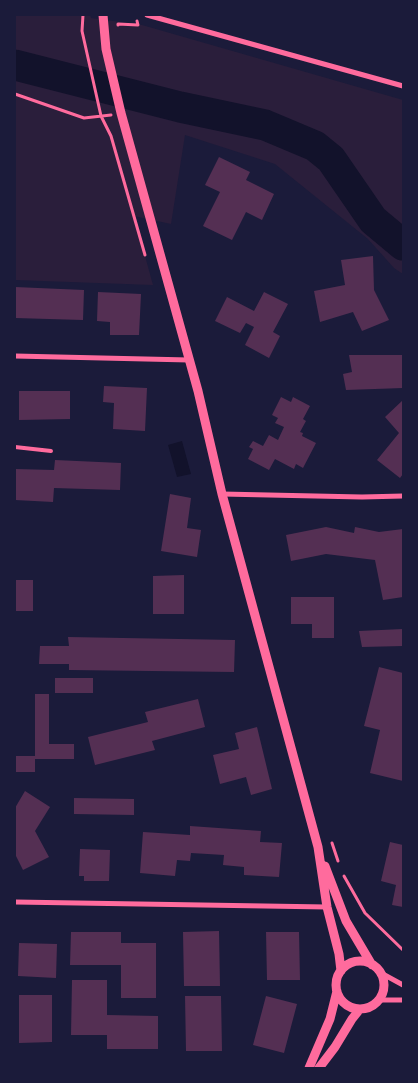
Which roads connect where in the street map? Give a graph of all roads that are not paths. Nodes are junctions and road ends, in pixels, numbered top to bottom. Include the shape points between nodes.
1 (103, 15) edge
2 (147, 15) edge
3 (403, 86) edge
4 (15, 356) edge
5 (189, 360) junction
6 (15, 447) edge
7 (51, 450) dead end
8 (222, 494) junction
9 (403, 496) edge
10 (318, 847) junction
11 (15, 902) edge
12 (327, 907) junction
13 (372, 965) junction
14 (341, 971) junction
15 (381, 973) junction
16 (403, 985) edge
17 (337, 991) junction
18 (379, 1000) junction
19 (403, 1000) edge
20 (360, 1010) junction
21 (309, 1068) edge
22 (318, 1068) edge

1 - 5 street via 106,49 121,113
2 - 3 street
4 - 5 street
5 - 8 street
6 - 7 lane
8 - 9 street
8 - 10 street
10 - 12 street
10 - 13 street via 346,922
11 - 12 street
12 - 14 street
13 - 14 street via 352,963
13 - 15 street
14 - 17 street
15 - 16 street
15 - 18 street via 384,987
17 - 20 street via 345,1004
17 - 21 street via 330,1019
18 - 19 street
18 - 20 street
20 - 22 street

